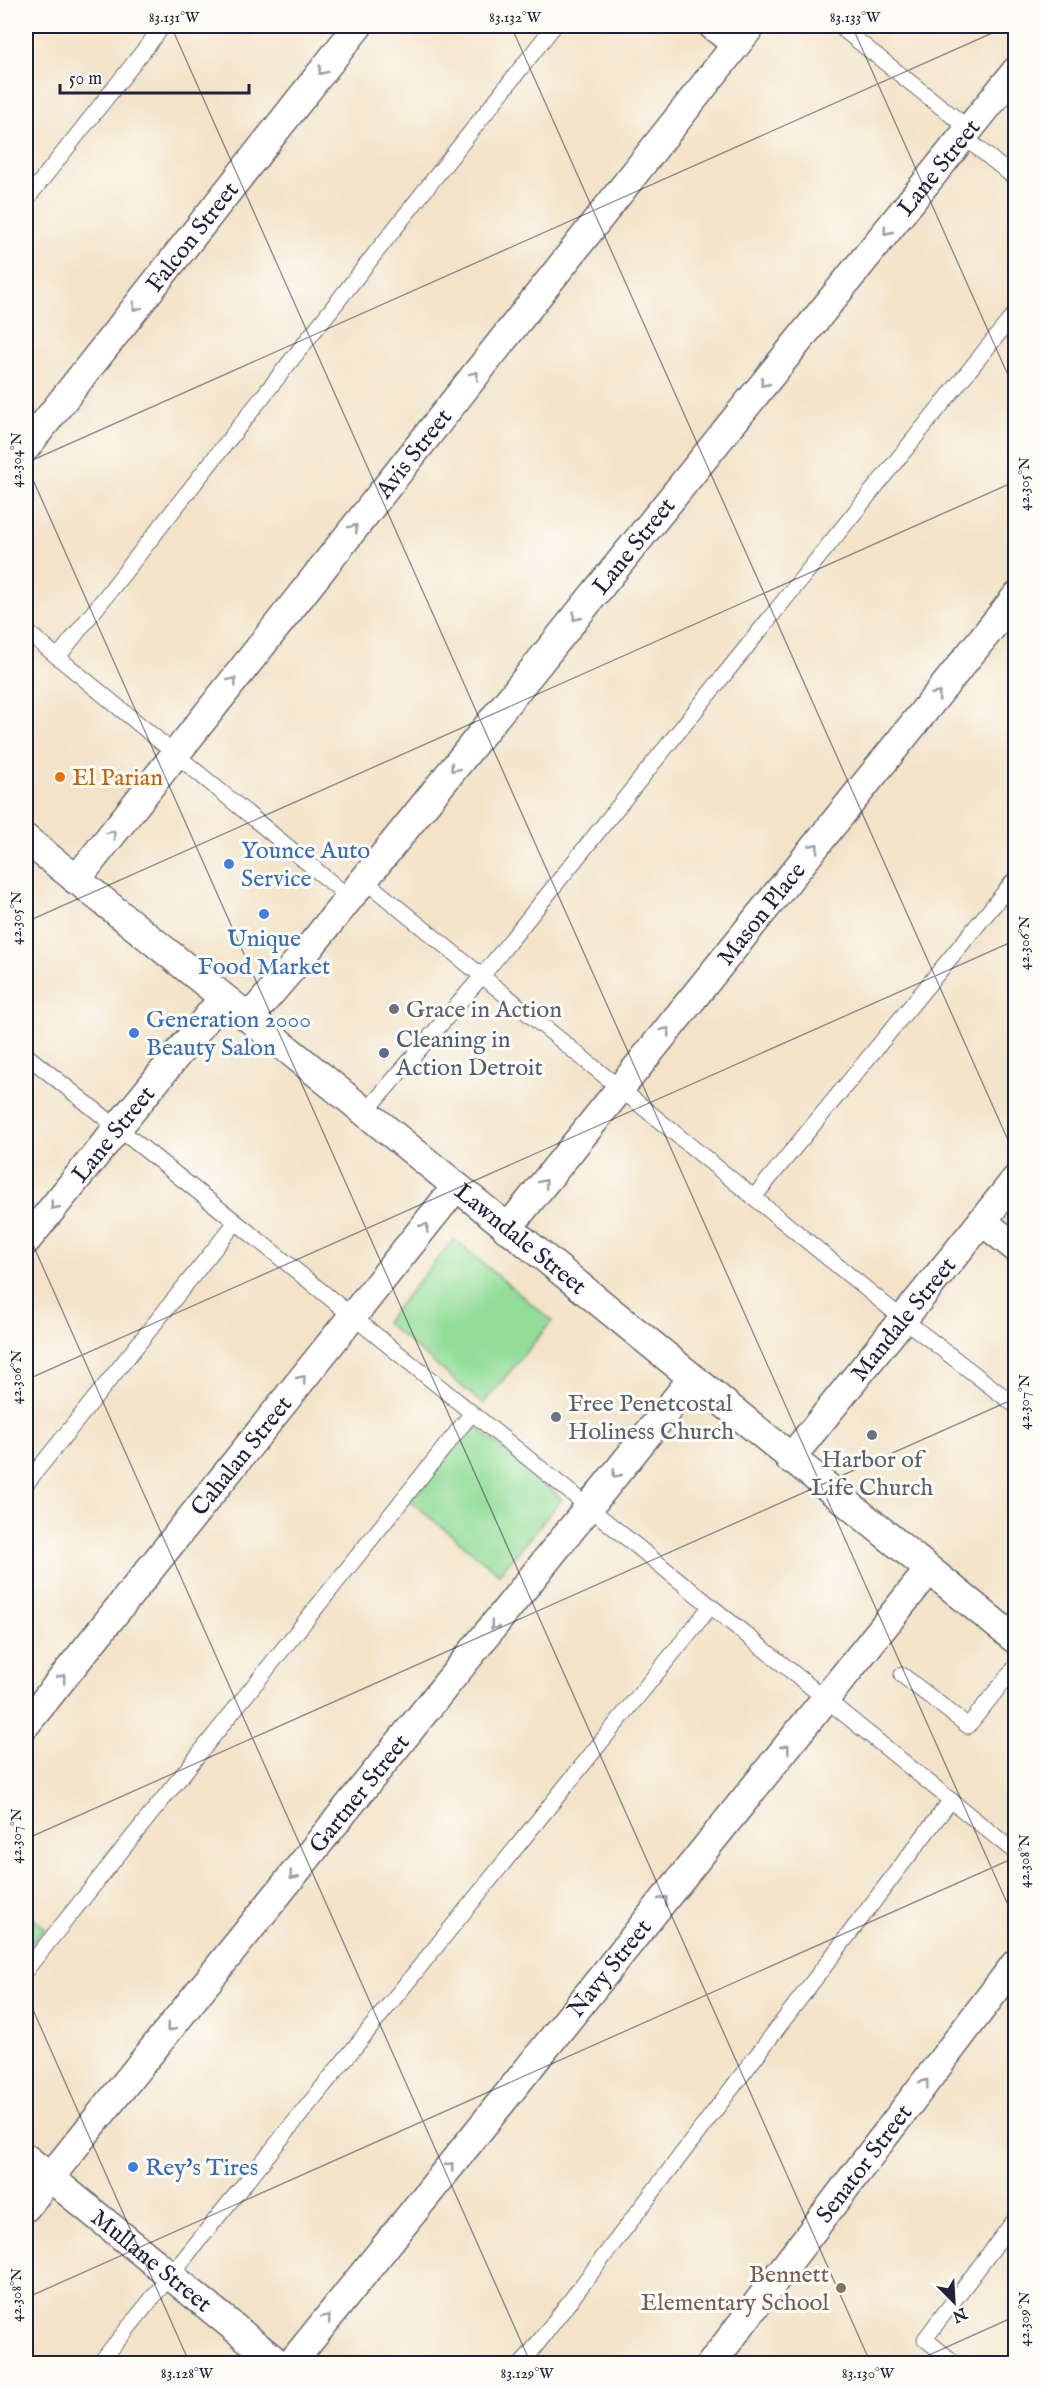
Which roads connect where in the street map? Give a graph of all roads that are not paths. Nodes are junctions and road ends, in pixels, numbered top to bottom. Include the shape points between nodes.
1 (163, 26) edge
2 (358, 26) edge
3 (554, 26) edge
4 (713, 26) edge
5 (840, 26) edge
6 (744, 35) edge
7 (1016, 71) edge
8 (966, 132) junction
9 (1016, 179) edge
10 (26, 200) edge
11 (1016, 312) edge
12 (26, 447) edge
13 (1016, 597) edge
14 (26, 631) edge
15 (58, 657) junction
16 (176, 753) junction
17 (26, 839) edge
18 (1016, 878) edge
19 (76, 880) junction
20 (357, 889) junction
21 (482, 976) junction
22 (223, 998) junction
23 (249, 1018) junction
24 (26, 1055) edge
25 (621, 1088) junction
26 (365, 1113) junction
27 (118, 1127) junction
28 (1016, 1179) edge
29 (456, 1187) junction
30 (754, 1197) junction
31 (982, 1221) junction
32 (236, 1222) junction
33 (507, 1229) junction
34 (26, 1241) edge
35 (1016, 1248) edge
36 (353, 1316) junction
37 (903, 1319) junction
38 (692, 1379) junction
39 (1016, 1406) edge
40 (472, 1413) junction
41 (790, 1458) junction
42 (26, 1484) edge
43 (589, 1508) junction
44 (929, 1570) junction
45 (711, 1606) junction
46 (1016, 1640) edge
47 (1016, 1666) edge
48 (902, 1675) dead end
49 (826, 1698) junction
50 (26, 1724) edge
51 (951, 1800) junction
52 (1016, 1853) edge
53 (1016, 1963) edge
54 (26, 1970) edge
55 (26, 2158) edge
56 (50, 2177) junction
57 (26, 2207) edge
58 (1016, 2218) edge
59 (170, 2275) junction
60 (99, 2364) edge
61 (279, 2364) edge
62 (291, 2364) edge
63 (522, 2364) edge
64 (711, 2364) edge
65 (956, 2364) edge

1 - 10 lane
2 -> 12 street, Falcon Street
3 - 15 lane
4 - 6 street
5 - 8 lane
16 -> 6 street, Avis Street
7 - 8 street, Lane Street
8 - 9 lane
8 -> 20 street, Lane Street
11 - 21 lane
25 -> 13 street, Mason Place
14 - 15 lane
15 - 16 lane
19 -> 16 street, Avis Street
16 - 20 lane
17 - 19 street, Lawndale Street
18 - 30 lane
19 - 22 street, Lawndale Street
20 - 21 lane
20 - 23 street, Lane Street
21 - 25 lane
21 - 26 lane
22 - 23 street, Lawndale Street
22 - 27 street, Lane Street
23 - 26 street, Lawndale Street
24 - 27 lane
25 - 30 lane
33 -> 25 street, Mason Place
26 - 29 street, Lawndale Street
27 - 32 lane
27 -> 34 street, Lane Street
28 - 31 street, Mandale Street
29 - 33 street, Lawndale Street
36 -> 29 street, Cahalan Street
30 - 37 lane
31 - 35 street
31 - 37 street, Mandale Street
32 - 36 lane
32 - 42 lane
33 - 38 street, Lawndale Street
36 - 40 lane
50 -> 36 street, Cahalan Street
37 - 39 lane
37 - 41 street, Mandale Street
38 - 41 street, Lawndale Street
38 -> 43 street, Gartner Street
40 - 43 lane
40 - 54 lane
41 - 44 street, Lawndale Street
43 - 45 lane
43 -> 56 street, Gartner Street
44 - 46 street, Lawndale Street
44 - 49 street, Navy Street
45 - 49 lane
45 - 59 lane
47 - 48 lane via 968,1726
49 - 51 lane
62 -> 49 street, Navy Street
51 - 52 lane
51 - 63 lane
64 -> 53 street, Senator Street
55 - 56 street, Mullane Street
56 - 57 street, Gartner Street
56 - 59 street, Mullane Street
58 - 65 lane via 925,2339
59 - 60 lane
59 - 61 street, Mullane Street

